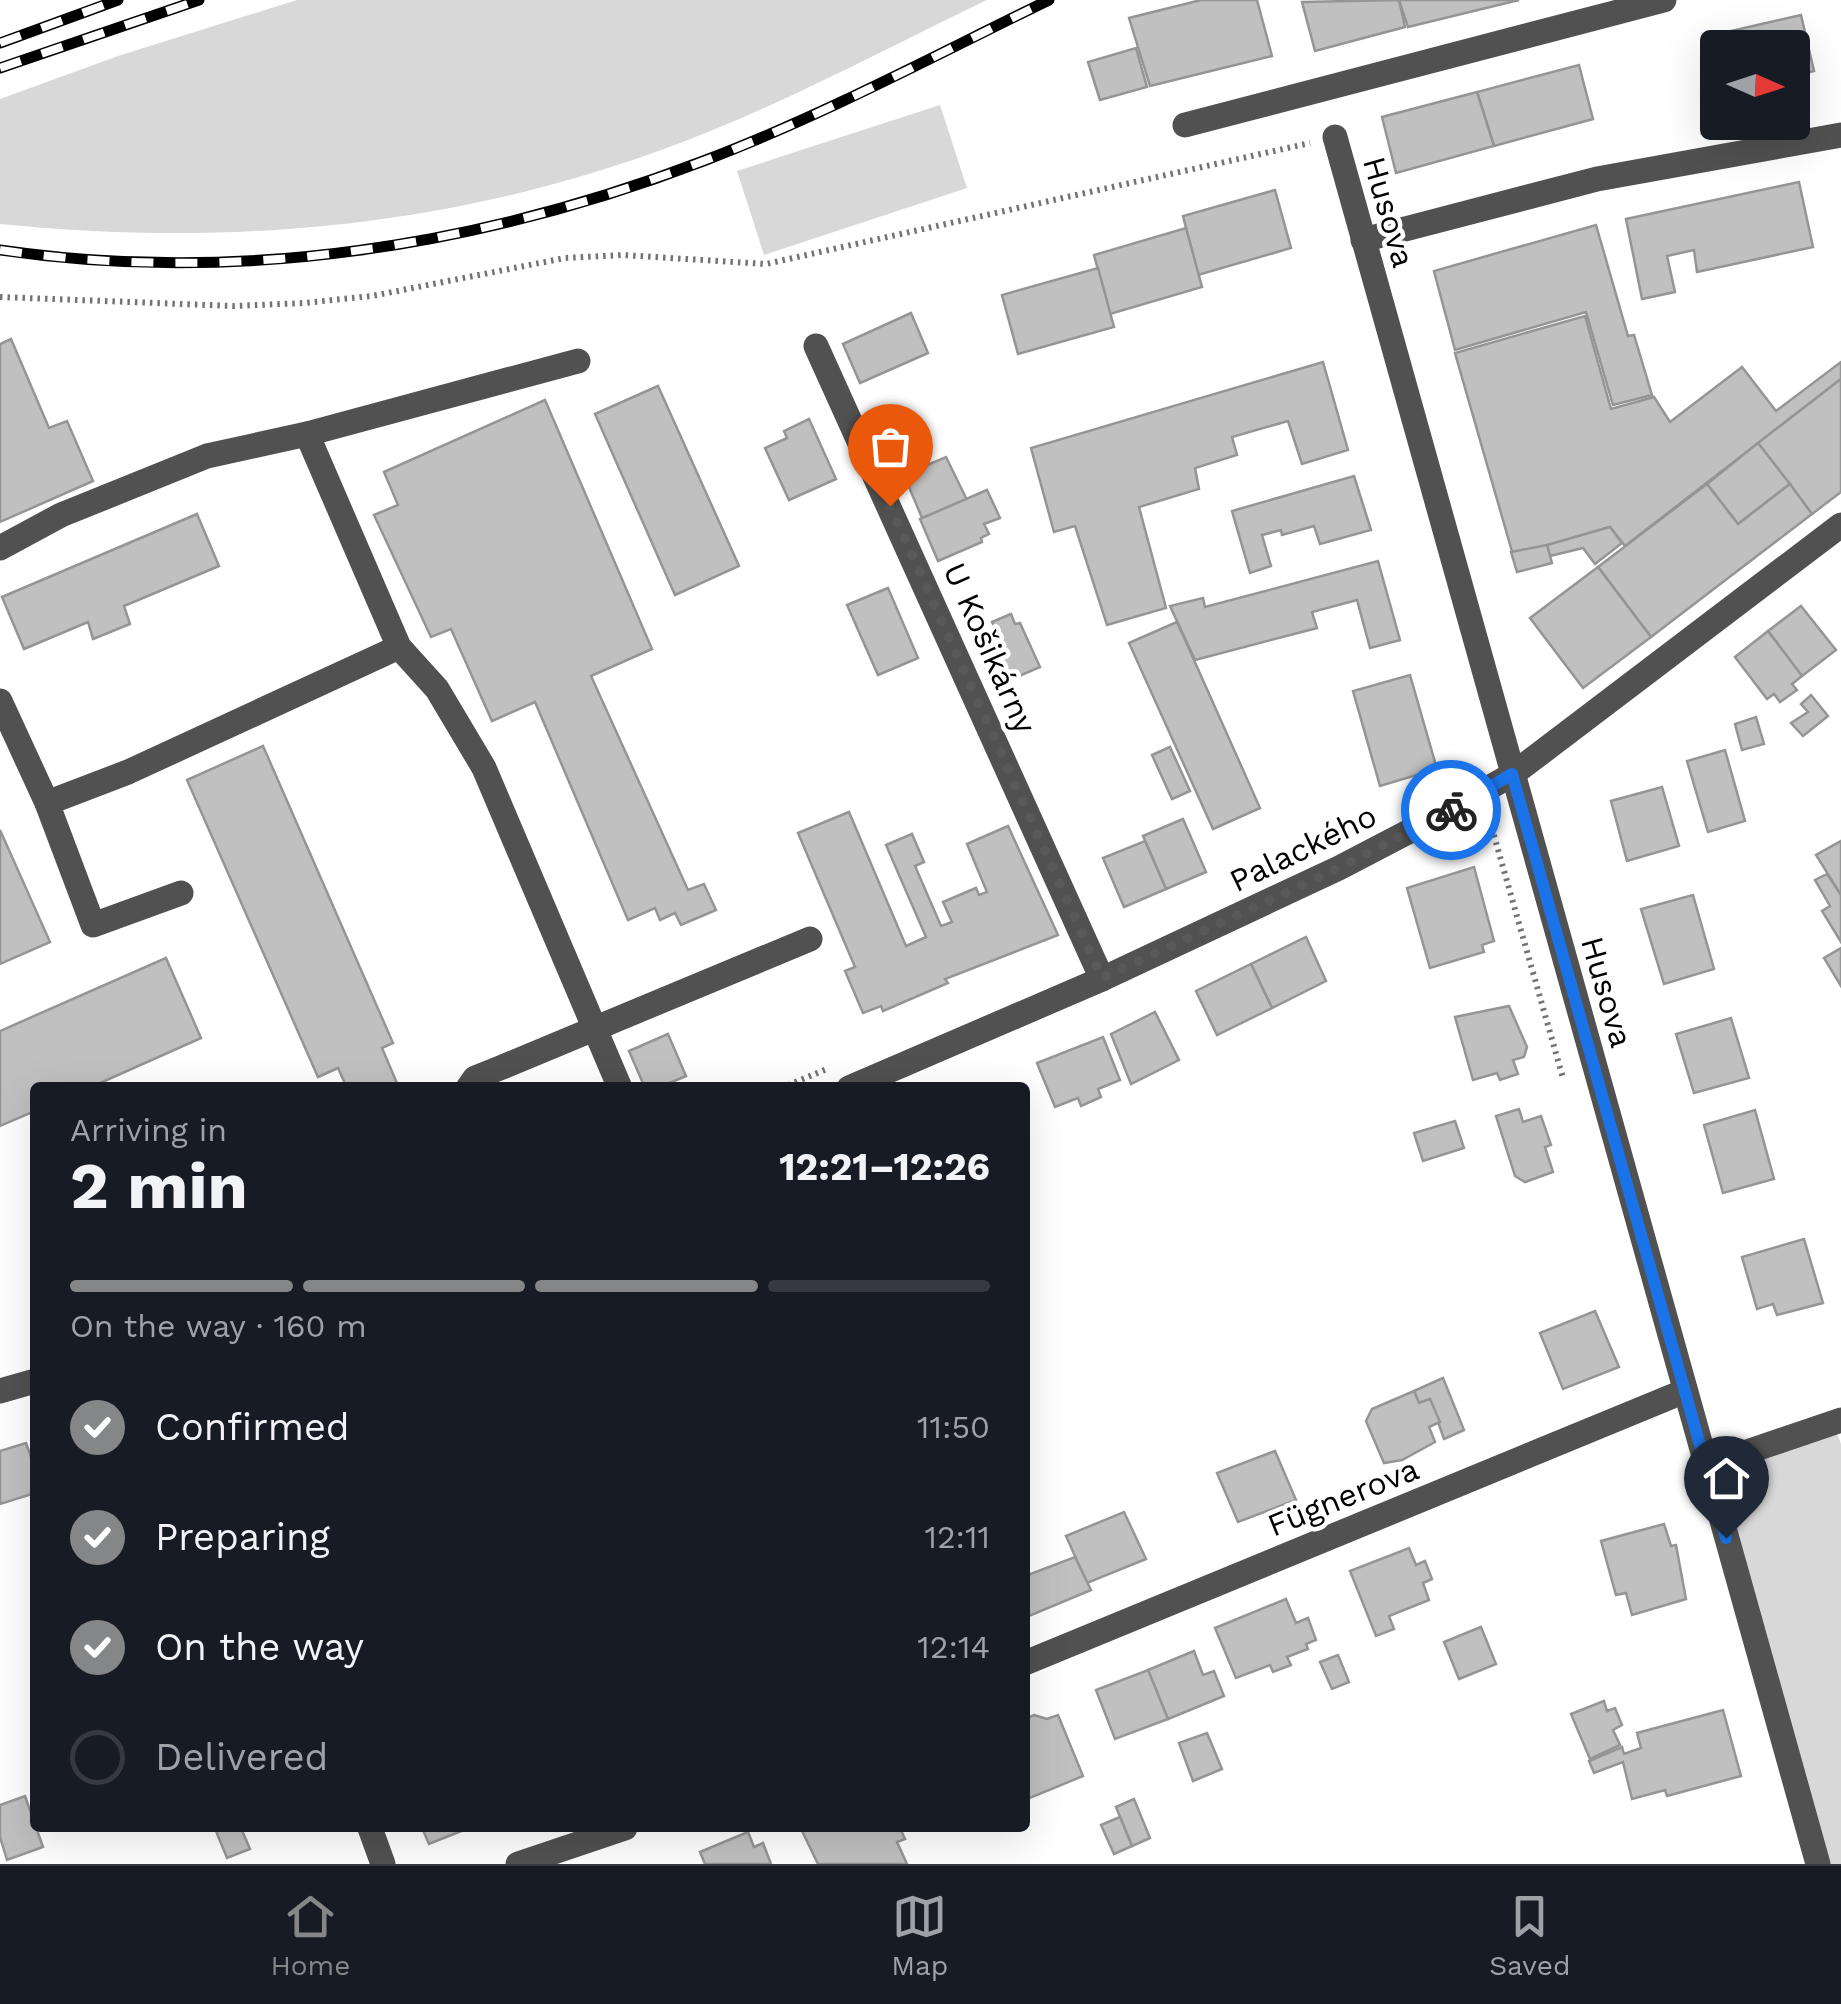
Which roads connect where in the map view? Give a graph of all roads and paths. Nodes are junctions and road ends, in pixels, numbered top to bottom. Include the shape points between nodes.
1 (1664, 0) edge
2 (1185, 125) dead end
3 (1841, 135) edge
4 (1334, 137) joint
5 (1363, 240) junction
6 (0, 297) edge
7 (816, 346) dead end
8 (578, 361) dead end
9 (307, 434) junction
10 (1841, 525) edge
11 (0, 548) edge
12 (399, 647) junction
13 (0, 702) edge
14 (1512, 774) junction
15 (47, 803) junction
16 (1479, 831) dead end
17 (182, 893) dead end
18 (810, 939) dead end
19 (1102, 978) junction
20 (593, 1028) junction
21 (473, 1082) edge
22 (617, 1082) edge
23 (863, 1082) edge
24 (1568, 1096) dead end
25 (30, 1382) edge
26 (0, 1391) edge
27 (1685, 1391) junction
28 (1838, 1429) edge
29 (1706, 1466) junction
30 (1030, 1661) edge
31 (372, 1832) edge
32 (613, 1832) edge
33 (384, 1864) edge
34 (518, 1864) edge
35 (1818, 1864) edge

1 - 2 street
3 - 5 street via 1597,179
4 - 5 street, Husova
4 - 6 path via 800,260 566,258 304,304
5 - 14 street, Husova
7 - 19 street, U Košikárny
8 - 9 street
9 - 11 street via 207,456 61,515
9 - 12 street
10 - 14 street, Palackého
12 - 15 street
12 - 20 street via 437,690 484,768
13 - 15 street
14 - 19 street, Palackého via 1354,861
14 - 27 street, Husova
15 - 17 street via 93,925
16 - 24 path via 1491,826
18 - 20 street
19 - 23 street, Palackého
20 - 21 street
20 - 22 street
25 - 26 street
27 - 29 street, Husova
27 - 30 street, Fügnerova
28 - 29 street
29 - 35 street, Husova
31 - 33 street
32 - 34 street

